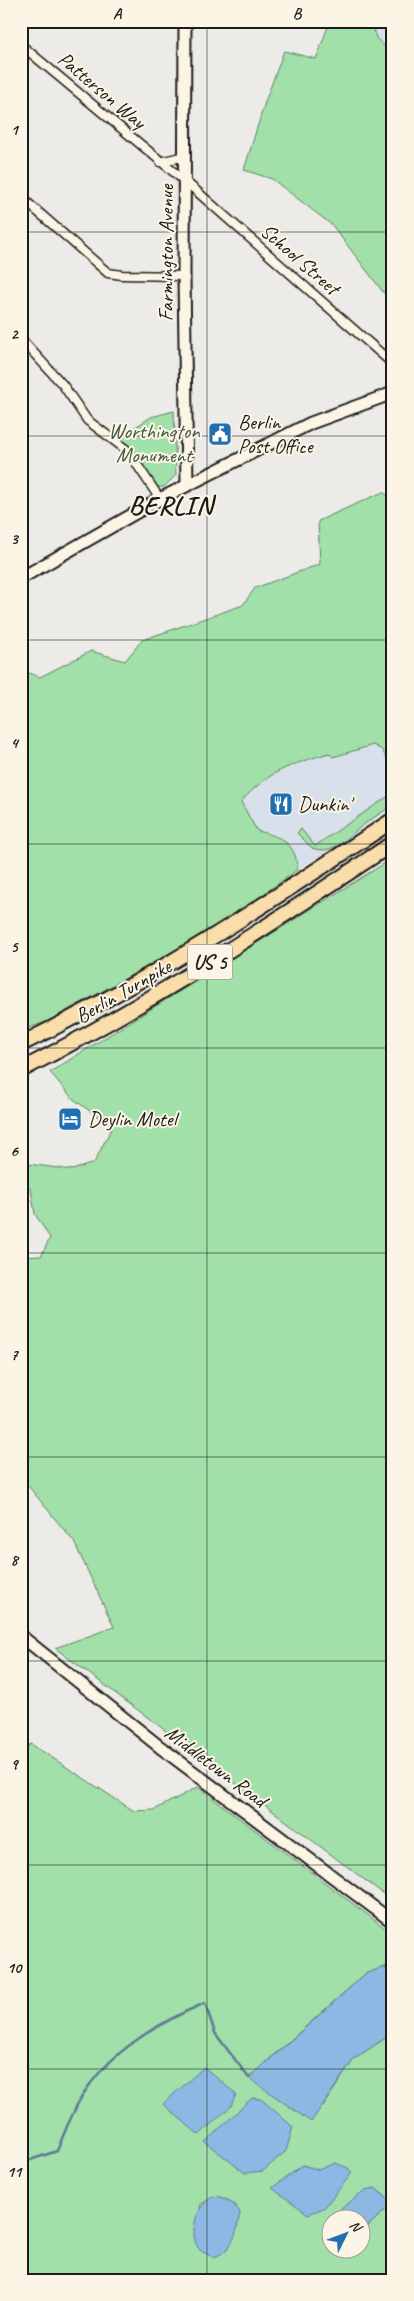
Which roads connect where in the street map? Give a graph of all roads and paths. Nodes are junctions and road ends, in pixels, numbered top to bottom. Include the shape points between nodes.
1 (185, 21) edge
2 (21, 45) edge
3 (185, 156) junction
4 (160, 162) junction
5 (184, 182) junction
6 (21, 197) edge
7 (184, 276) junction
8 (21, 339) edge
9 (393, 364) edge
10 (393, 393) edge
11 (187, 485) junction
12 (160, 499) junction
13 (21, 578) edge
14 (393, 820) edge
15 (393, 843) edge
16 (21, 1044) edge
17 (21, 1070) edge
18 (24, 1642) edge
19 (393, 1922) edge

1 - 3 street, Farmington Avenue
2 - 4 street, Patterson Way
3 - 4 street
3 - 5 street, Farmington Avenue
4 - 5 street, Patterson Way
5 - 7 street, Farmington Avenue
5 - 9 street, School Street
6 - 7 street via 108,273
7 - 11 street, Farmington Avenue
8 - 12 street via 63,385 87,420 128,451
10 - 11 street via 311,423
11 - 12 street
12 - 13 street
14 - 16 highway, Berlin Turnpike / US 5 via 190,952
15 - 17 highway, Berlin Turnpike / US 5 via 170,987
18 - 19 street, Middletown Road

